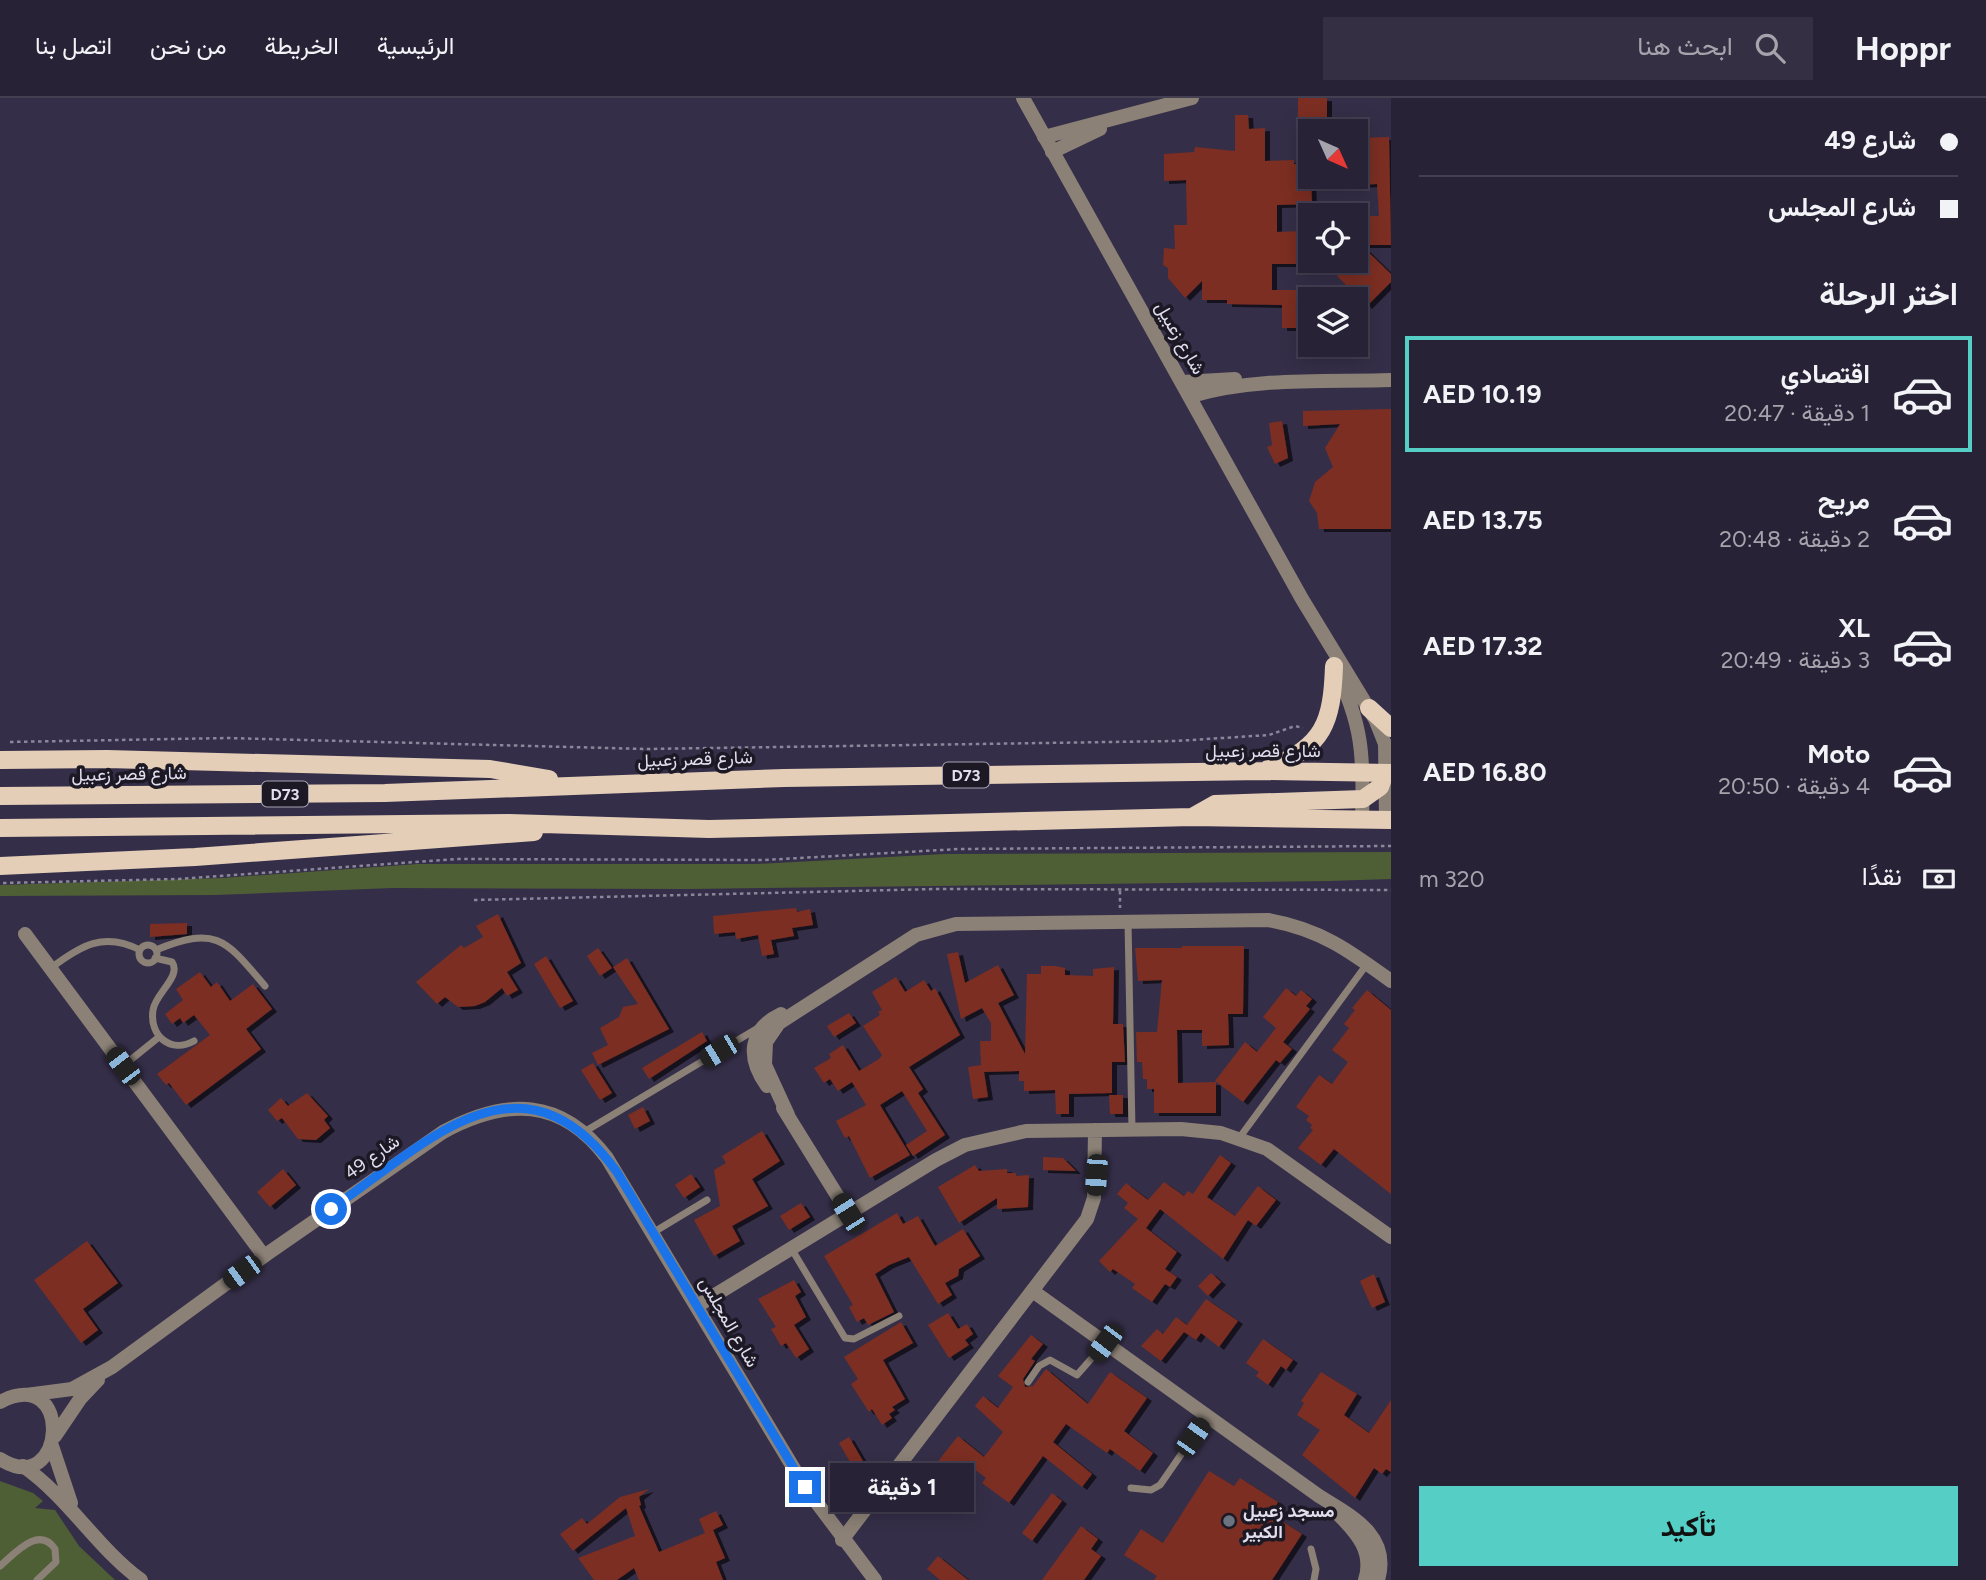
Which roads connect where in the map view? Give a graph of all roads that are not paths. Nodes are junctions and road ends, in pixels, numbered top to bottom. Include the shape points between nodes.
1 (1023, 98) edge
2 (1192, 98) edge
3 (1143, 112) junction
4 (1044, 137) junction
5 (1052, 152) junction
6 (1391, 380) edge
7 (1183, 382) junction
8 (1278, 383) junction
9 (1191, 396) junction
10 (1302, 599) junction
11 (1334, 666) junction
12 (1369, 708) joint
13 (1388, 736) edge
14 (0, 760) edge
15 (1264, 771) junction
16 (1388, 773) edge
17 (1363, 774) junction
18 (569, 785) junction
19 (1388, 793) edge
20 (0, 796) edge
21 (1363, 799) junction
22 (1192, 817) junction
23 (1362, 819) junction
24 (1388, 820) edge
25 (561, 825) junction
26 (0, 828) edge
27 (0, 866) edge
28 (1128, 922) junction
29 (26, 934) dead end
30 (140, 950) junction
31 (156, 954) junction
32 (1367, 964) junction
33 (51, 968) junction
34 (1391, 981) edge
35 (265, 986) dead end
36 (820, 995) junction
37 (764, 1024) junction
38 (159, 1037) junction
39 (194, 1041) dead end
40 (123, 1066) junction
41 (531, 1108) joint
42 (788, 1115) junction
43 (1132, 1129) junction
44 (1095, 1130) junction
45 (584, 1132) junction
46 (1240, 1137) junction
47 (707, 1200) dead end
48 (848, 1213) junction
49 (654, 1233) junction
50 (1391, 1237) edge
51 (791, 1248) junction
52 (264, 1256) junction
53 (1034, 1292) junction
54 (697, 1306) junction
55 (899, 1316) dead end
56 (1105, 1343) junction
57 (112, 1367) junction
58 (1028, 1382) dead end
59 (0, 1388) edge
60 (22, 1396) junction
61 (0, 1402) edge
62 (1207, 1417) junction
63 (53, 1441) junction
64 (0, 1459) edge
65 (23, 1466) junction
66 (1131, 1488) dead end
67 (1319, 1496) junction
68 (76, 1514) junction
69 (842, 1540) junction
70 (1311, 1549) dead end
71 (0, 1566) edge
72 (37, 1580) edge
73 (141, 1580) edge
74 (875, 1580) edge
75 (1314, 1580) edge
76 (1365, 1580) edge
77 (1378, 1580) edge

1 - 4 street, شارع زعبيل
2 - 3 street
3 - 4 street
3 - 5 street
4 - 5 street, شارع زعبيل
5 - 7 street, شارع زعبيل
6 - 8 street
7 - 8 street via 1234,379
7 - 9 street, شارع زعبيل
8 - 9 street
9 - 10 street, شارع زعبيل
10 - 11 street, شارع زعبيل
10 - 12 street, شارع زعبيل
11 - 15 main road via 1333,699 1324,728 1299,755
11 - 17 street, شارع زعبيل via 1362,744
12 - 13 main road
13 - 16 street
14 - 18 main road via 107,758 490,769
15 - 17 main road, شارع قصر زعبيل / D73
15 - 18 main road, شارع قصر زعبيل / D73
16 - 17 main road, شارع قصر زعبيل / D73
16 - 19 street
16 - 21 main road via 1380,787
17 - 21 street, شارع زعبيل
18 - 20 main road, شارع قصر زعبيل / D73 via 386,793
19 - 23 main road via 1373,801
19 - 24 street
21 - 22 main road via 1215,804
21 - 23 street, شارع زعبيل
22 - 23 main road
22 - 25 main road, D73 via 709,829
23 - 24 main road
25 - 26 main road, D73
25 - 27 main road via 528,834 447,840
28 - 32 street via 1268,920 1322,935
28 - 36 street via 936,927
28 - 43 lane
29 - 33 street
30 - 31 lane via 146,945
30 - 31 lane via 145,963
30 - 33 lane via 116,941 91,942
31 - 35 lane via 185,939 214,939 239,955
31 - 38 lane via 175,967 153,1010
32 - 34 street
32 - 46 lane
33 - 40 street
36 - 37 street
36 - 42 street via 779,1023 766,1042 765,1065
37 - 42 street via 752,1045 755,1068
37 - 45 lane
38 - 39 lane via 170,1046
38 - 40 lane
40 - 52 street
41 - 45 street, شارع المجلس
41 - 52 street, شارع 49 via 500,1109 470,1117
42 - 48 street
43 - 44 street
43 - 46 street via 1201,1130
44 - 48 street via 1026,1131 965,1145
44 - 53 street via 1094,1198 1087,1219
45 - 49 street, شارع المجلس via 617,1172
46 - 50 street via 1284,1160
47 - 49 lane
48 - 51 street
49 - 54 street, شارع المجلس
51 - 54 street
51 - 55 lane via 845,1338 854,1339
52 - 57 street, شارع 49
53 - 56 street
53 - 69 street
54 - 69 street, شارع المجلس via 798,1476
56 - 58 lane via 1077,1375 1050,1360 1039,1366
56 - 62 street
57 - 60 street, شارع 49 via 72,1389
57 - 63 street, شارع 49 via 80,1399
59 - 60 street
60 - 61 street, شارع 49
60 - 63 street via 49,1410
62 - 66 lane via 1160,1485 1151,1490
62 - 67 street
63 - 65 street via 40,1460
63 - 68 street via 61,1481
64 - 65 street
65 - 68 street
67 - 76 street via 1358,1535 1368,1560
67 - 77 street via 1366,1525 1374,1535 1382,1559
68 - 73 street via 107,1552
69 - 74 street, شارع المجلس
70 - 75 lane
71 - 72 lane via 33,1540 46,1540 55,1549 56,1562

